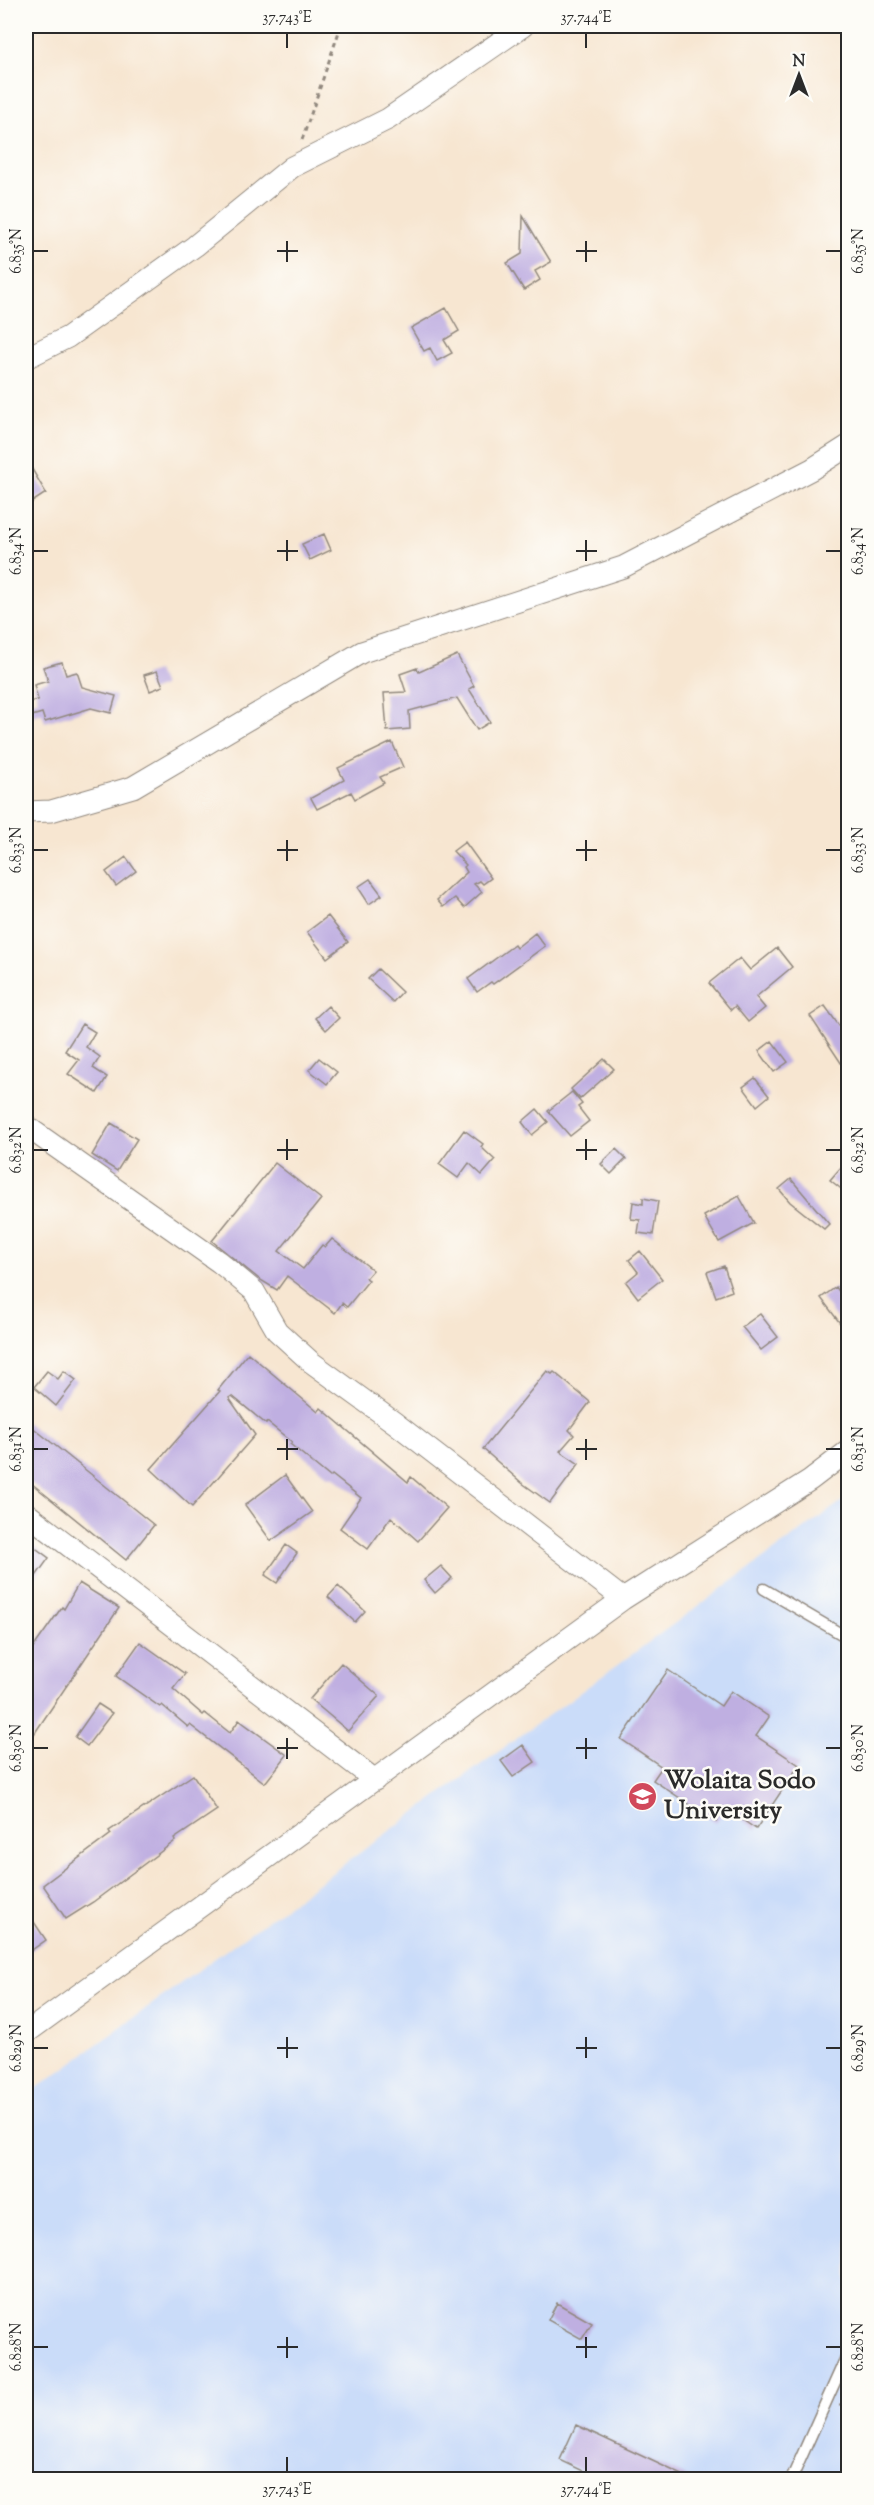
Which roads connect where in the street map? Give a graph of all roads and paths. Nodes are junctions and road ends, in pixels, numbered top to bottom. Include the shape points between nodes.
1 (341, 26) edge
2 (512, 28) edge
3 (292, 167) junction
4 (26, 358) edge
5 (849, 446) edge
6 (26, 812) edge
7 (26, 1126) edge
8 (849, 1451) edge
9 (26, 1513) edge
10 (764, 1589) dead end
11 (623, 1599) junction
12 (849, 1638) edge
13 (375, 1780) junction
14 (26, 2033) edge
15 (849, 2353) edge
16 (792, 2480) edge

1 - 3 path
2 - 3 street via 388,119
3 - 4 street via 195,246 77,331
5 - 6 street via 813,469 623,567 362,652 133,787 51,811
7 - 11 street via 219,1262 254,1291 278,1331 311,1362
8 - 11 street
9 - 13 street
10 - 12 lane
11 - 13 street
13 - 14 street
15 - 16 lane

